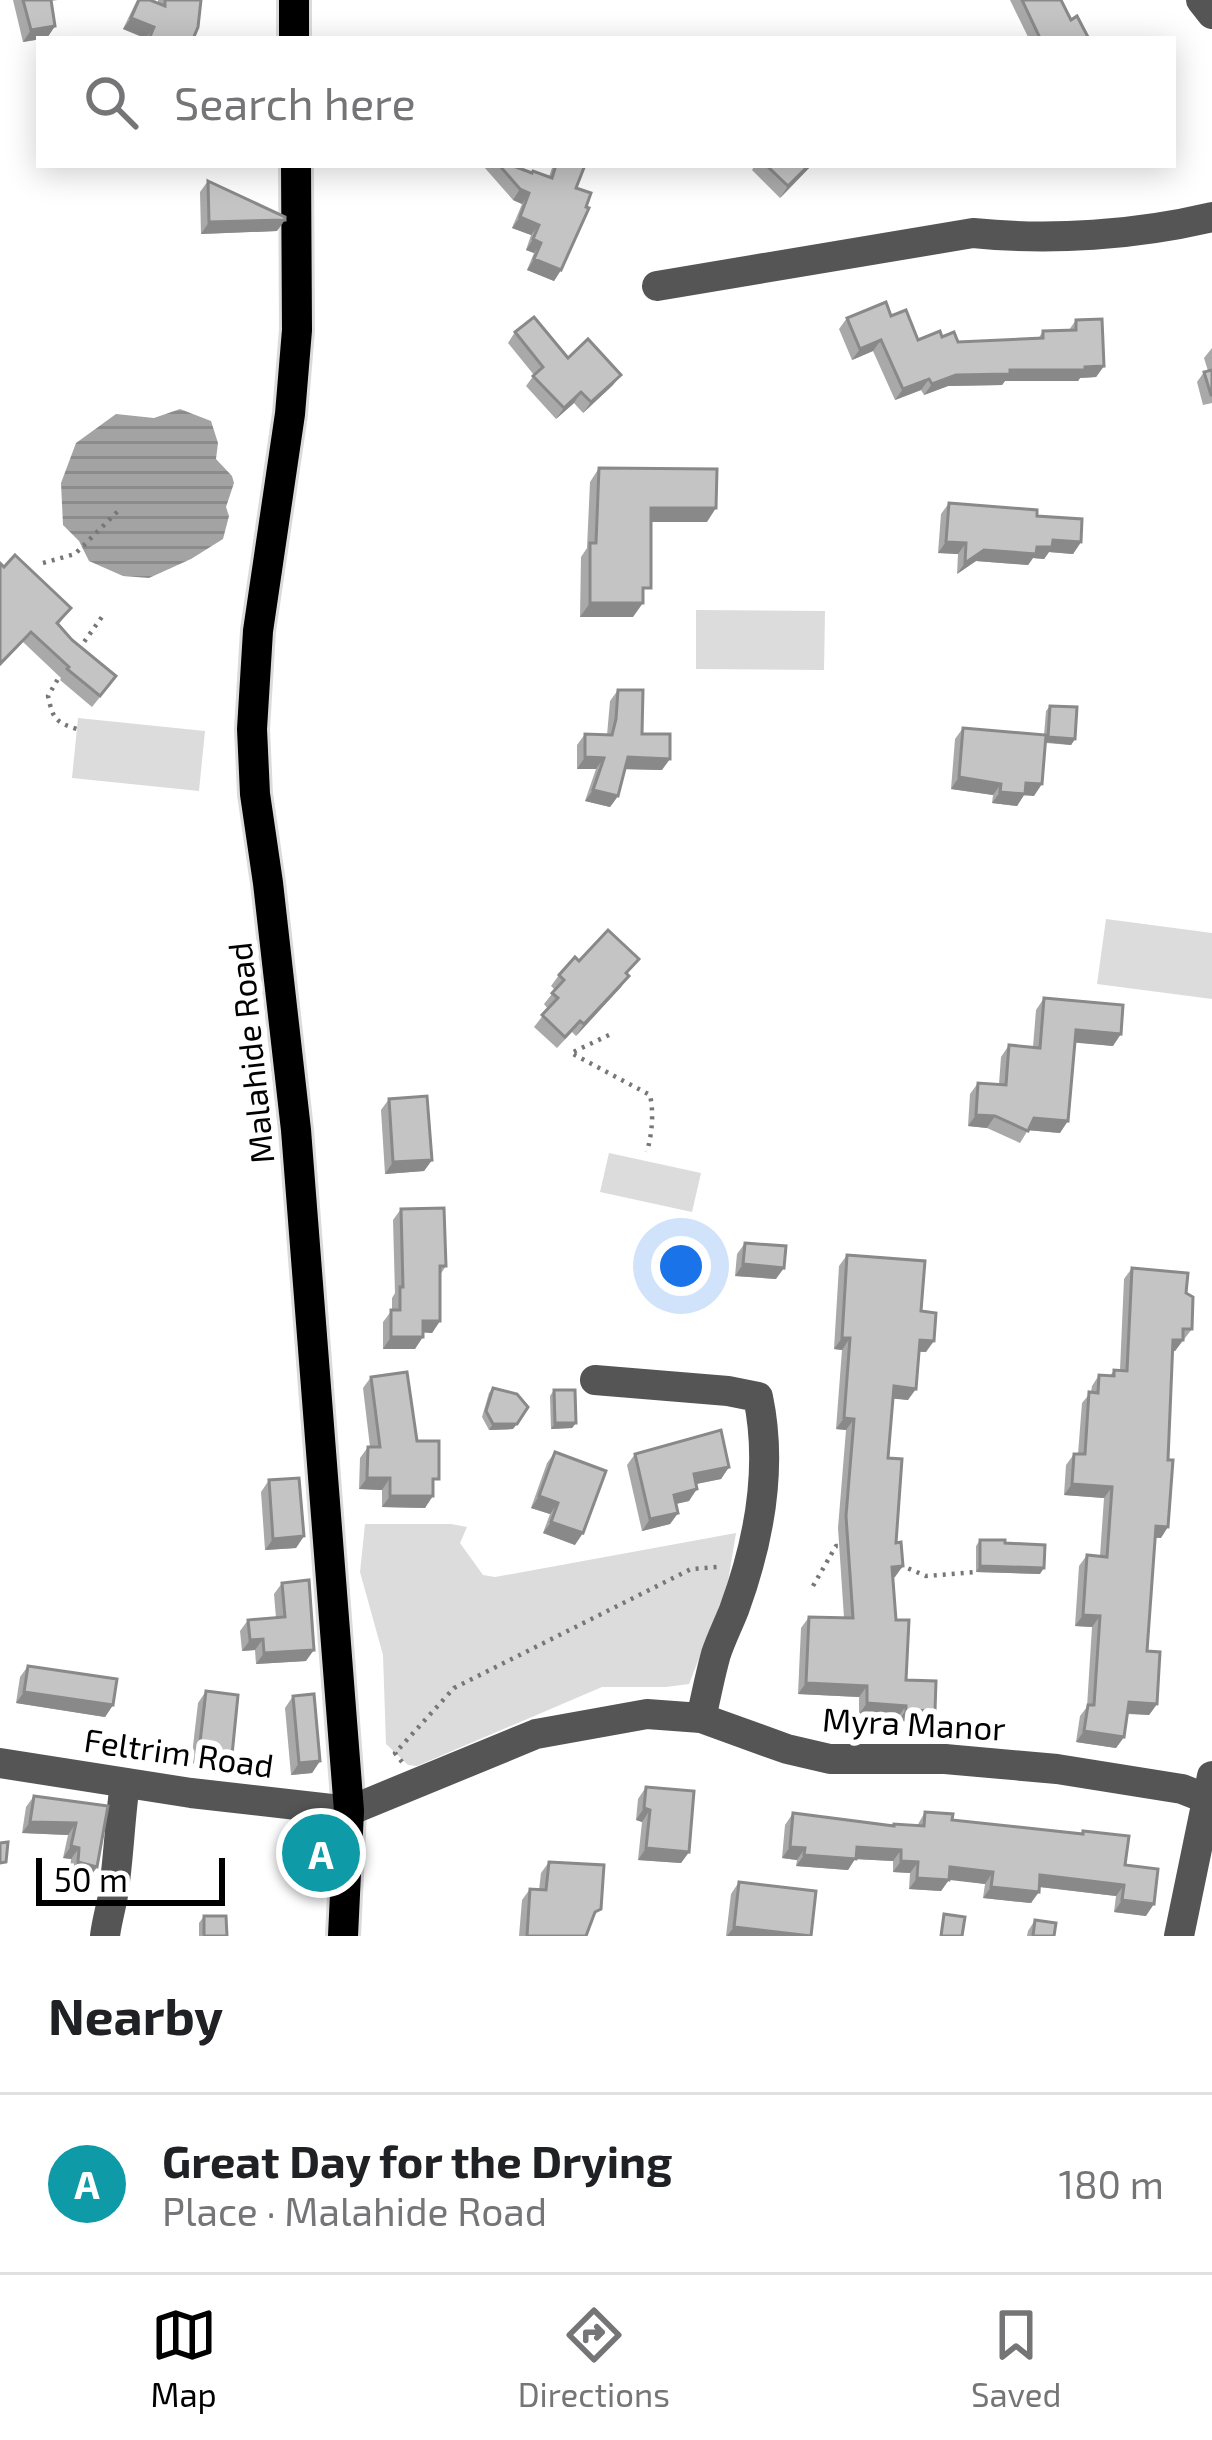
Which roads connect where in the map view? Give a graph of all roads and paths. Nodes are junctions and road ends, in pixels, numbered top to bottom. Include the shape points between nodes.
1 (294, 0) edge
2 (1201, 0) edge
3 (1212, 14) edge
4 (294, 36) edge
5 (296, 168) edge
6 (1212, 217) edge
7 (657, 286) dead end
8 (119, 510) dead end
9 (43, 563) dead end
10 (104, 614) dead end
11 (78, 650) edge
12 (65, 668) edge
13 (77, 729) dead end
14 (609, 1035) dead end
15 (646, 1152) dead end
16 (595, 1380) dead end
17 (856, 1545) edge
18 (899, 1564) edge
19 (746, 1569) junction
20 (976, 1571) edge
21 (813, 1586) dead end
22 (701, 1718) junction
23 (0, 1763) edge
24 (125, 1783) junction
25 (416, 1783) junction
26 (1209, 1787) edge
27 (350, 1810) junction
28 (105, 1936) edge
29 (343, 1936) edge
30 (1179, 1936) edge

1 - 4 main road
2 - 3 street
5 - 27 main road, Malahide Road via 297,330 258,632 253,751 296,1130
6 - 7 street via 1138,232 974,233
8 - 9 path via 75,554
10 - 11 path
12 - 13 path via 48,696 51,712
14 - 15 path via 571,1053 650,1095
16 - 19 street via 758,1397 765,1462
17 - 21 path via 836,1546
18 - 20 path via 926,1576
19 - 22 street
19 - 25 path via 691,1569 454,1688 395,1753
22 - 25 street, Myra Manor via 647,1714 536,1734
22 - 26 street, Myra Manor via 830,1759 945,1759
23 - 24 street, Feltrim Road
24 - 27 street, Feltrim Road
24 - 28 street
25 - 27 street, Myra Manor
26 - 30 street
27 - 29 main road, Malahide Road

